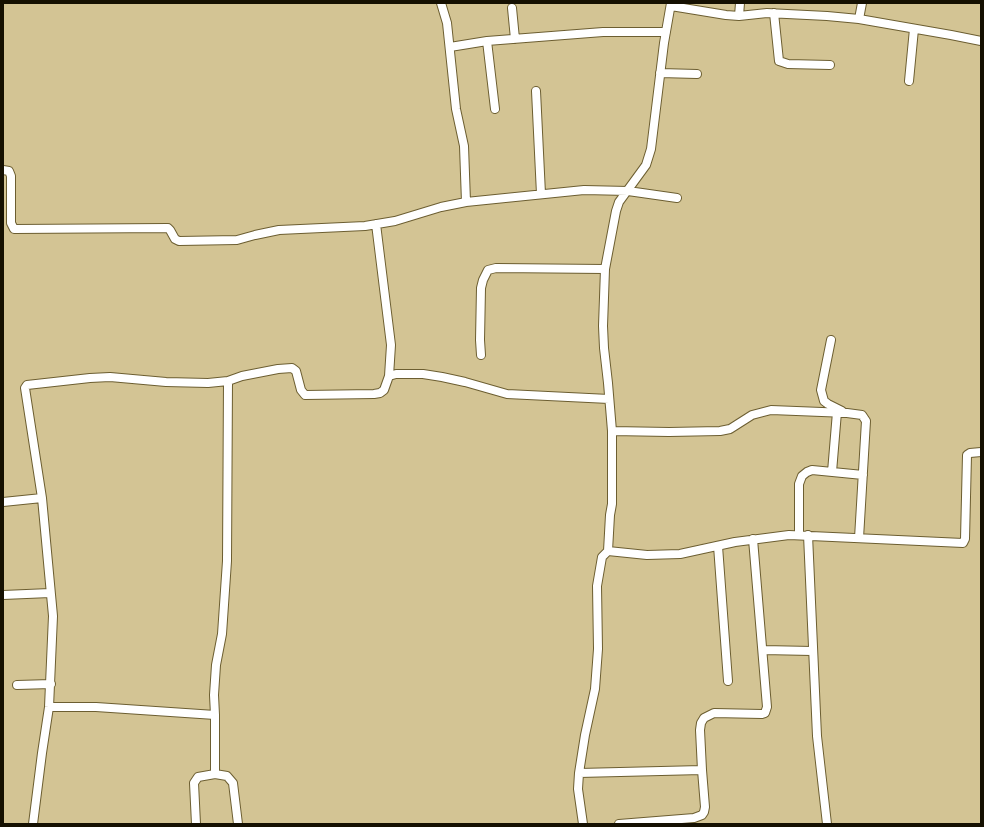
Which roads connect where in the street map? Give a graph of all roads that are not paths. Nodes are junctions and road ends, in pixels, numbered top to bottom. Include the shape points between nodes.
1 (441, 3) edge
2 (740, 3) edge
3 (862, 3) edge
4 (671, 4) edge
5 (512, 8) dead end
6 (774, 13) junction
7 (739, 16) junction
8 (859, 19) junction
9 (914, 29) junction
10 (666, 32) junction
11 (516, 39) junction
12 (486, 40) junction
13 (981, 41) edge
14 (450, 47) junction
15 (830, 65) dead end
16 (660, 73) junction
17 (697, 74) dead end
18 (909, 81) dead end
19 (536, 91) dead end
20 (495, 109) dead end
21 (3, 170) edge
22 (628, 191) junction
23 (541, 194) junction
24 (677, 198) dead end
25 (466, 202) junction
26 (376, 224) junction
27 (605, 269) junction
28 (831, 340) dead end
29 (481, 355) dead end
30 (389, 376) junction
31 (228, 381) junction
32 (609, 399) junction
33 (836, 412) junction
34 (847, 413) junction
35 (612, 431) junction
36 (981, 452) edge
37 (832, 472) junction
38 (863, 475) junction
39 (42, 498) junction
40 (3, 502) edge
41 (804, 535) junction
42 (859, 538) junction
43 (753, 539) junction
44 (718, 546) junction
45 (608, 551) junction
46 (50, 592) junction
47 (3, 596) edge
48 (763, 650) junction
49 (812, 651) junction
50 (728, 681) dead end
51 (51, 684) junction
52 (17, 685) dead end
53 (49, 707) junction
54 (215, 715) junction
55 (702, 770) junction
56 (579, 773) junction
57 (215, 774) junction
58 (33, 824) edge
59 (196, 824) edge
60 (238, 824) edge
61 (583, 824) edge
62 (619, 824) edge
63 (827, 824) edge

1 - 14 street
2 - 7 street
3 - 8 street
4 - 7 street via 710,14
4 - 10 street
5 - 11 street
6 - 7 street
6 - 8 street
6 - 15 street via 779,61 788,64
8 - 9 street
9 - 13 street
9 - 18 street
10 - 11 street via 603,32
10 - 16 street
11 - 12 street
12 - 14 street
12 - 20 street
14 - 25 street via 456,109 464,146
16 - 17 street
16 - 22 street via 649,158
19 - 23 street
21 - 26 street via 11,173 11,223 16,229 168,228 179,241 237,240 279,230
22 - 23 street via 584,190
22 - 24 street
22 - 27 street via 616,210
23 - 25 street
25 - 26 street
26 - 30 street via 391,345
27 - 29 street via 488,270 481,288
27 - 32 street via 603,326
28 - 34 street via 820,390 824,401
30 - 31 street via 384,390 374,394 305,395 296,371 292,368 242,376
30 - 32 street via 442,376 507,394
31 - 39 street via 166,382 110,377 27,385 25,388
31 - 54 street via 227,557 222,634 216,665
32 - 35 street
33 - 34 street
33 - 35 street via 771,410 752,415 730,429 720,431
33 - 37 street
34 - 38 street via 862,415 866,421
35 - 45 street via 613,483
36 - 42 street via 967,455 966,539 963,542
37 - 38 street
37 - 41 street via 812,470 800,480
38 - 42 street
39 - 40 street
39 - 46 street
41 - 42 street
41 - 43 street
41 - 49 street
43 - 44 street
43 - 48 street
44 - 45 street via 665,555
44 - 50 street
45 - 56 street via 602,557 597,586 594,696
46 - 47 street
46 - 51 street via 53,616
48 - 49 street
48 - 55 street via 766,710 762,714 714,713 704,718 700,730
49 - 63 street via 817,736
51 - 52 street
51 - 53 street
53 - 54 street via 96,707
53 - 58 street
54 - 57 street
55 - 56 street
55 - 62 street via 705,807 702,815 694,818
56 - 61 street via 578,788
57 - 59 street via 198,777 194,783
57 - 60 street via 227,776 233,783

